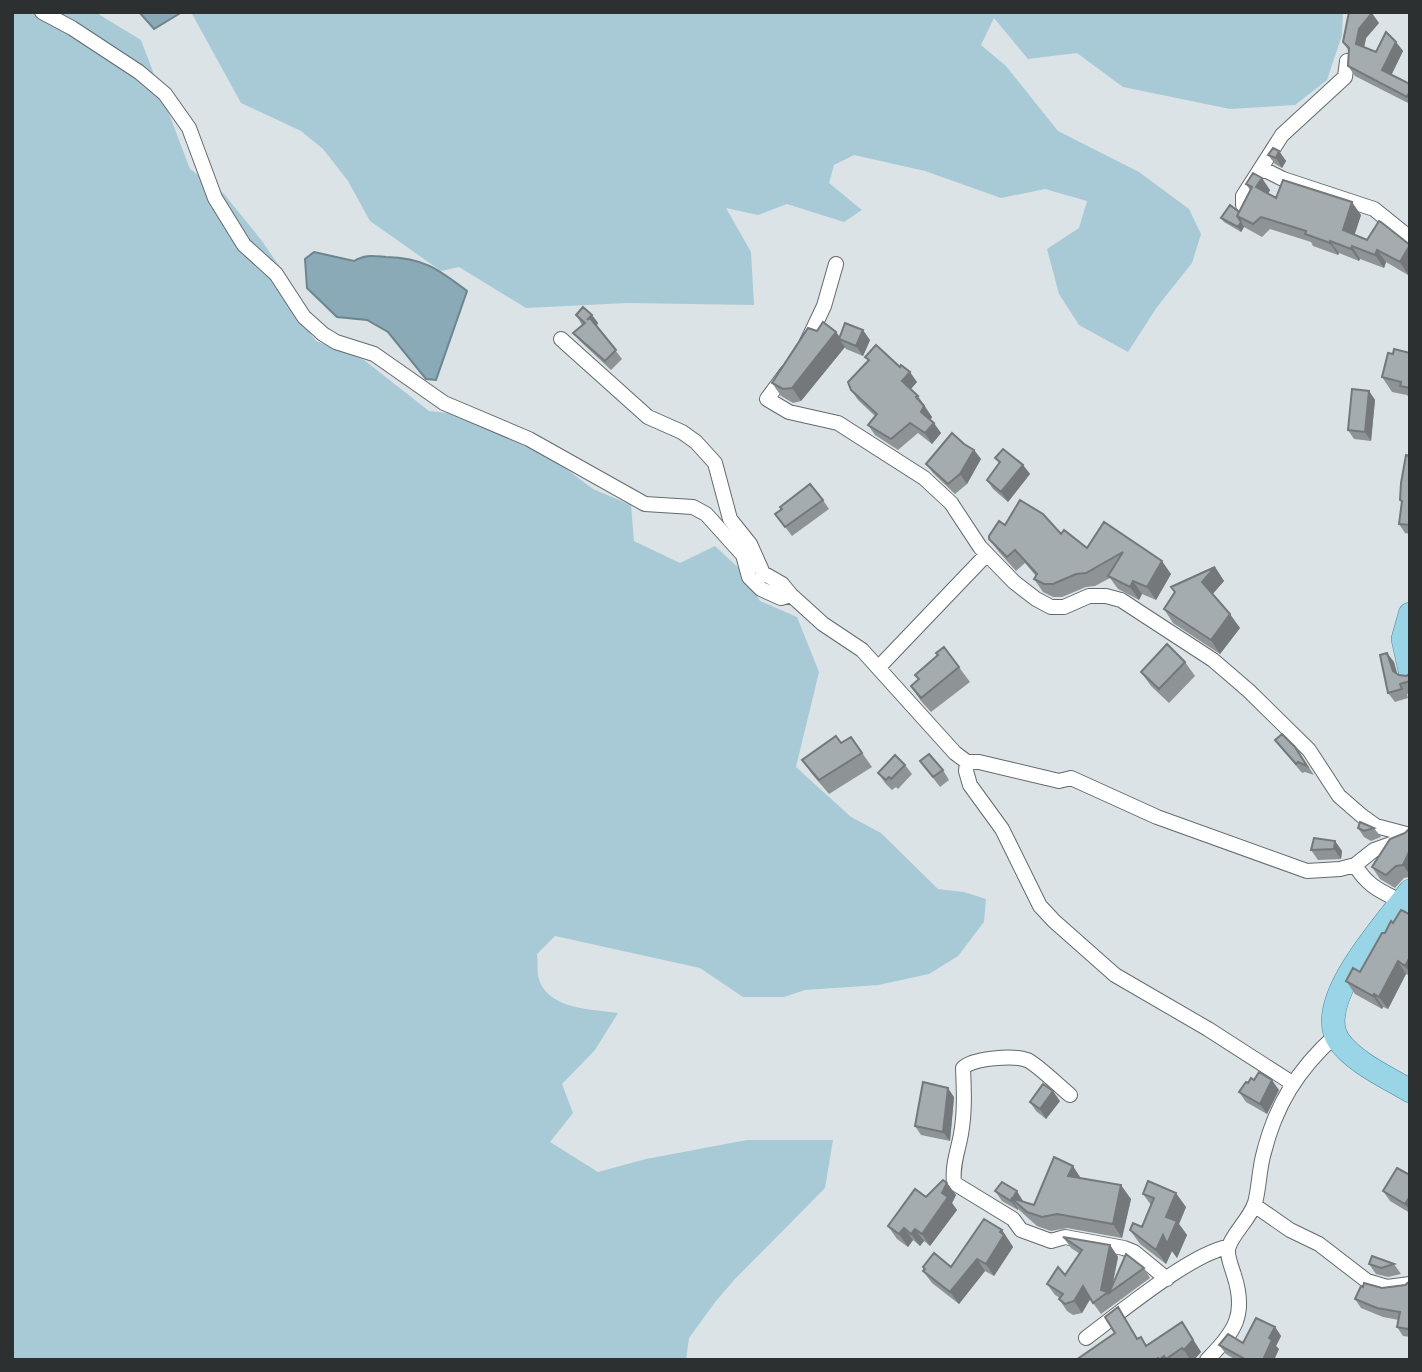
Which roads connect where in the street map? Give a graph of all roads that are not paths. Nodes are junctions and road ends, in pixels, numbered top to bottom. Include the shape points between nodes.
1 (42, 12) edge
2 (1347, 61) edge
3 (1261, 169) junction
4 (1242, 205) edge
5 (1410, 238) edge
6 (836, 264) dead end
7 (561, 339) dead end
8 (987, 554) junction
9 (791, 595) junction
10 (1410, 614) edge
11 (879, 667) junction
12 (1410, 671) edge
13 (967, 762) junction
14 (1410, 836) edge
15 (1355, 865) junction
16 (1407, 900) edge
17 (1336, 1035) junction
18 (1292, 1083) junction
19 (1410, 1091) edge
20 (1070, 1096) dead end
21 (1254, 1205) junction
22 (1228, 1247) junction
23 (1167, 1279) junction
24 (1410, 1284) edge
25 (1086, 1338) dead end
26 (1207, 1360) edge

1 - 9 street via 139,72 165,94 189,128 215,198 244,245 276,274 304,317 323,334 374,355 443,403 529,439 645,504 693,507 706,514 743,555 750,577 761,589 781,598
2 - 3 street via 1345,76 1282,135
3 - 4 street
3 - 5 street via 1374,209
6 - 8 street via 812,332 767,399 789,412 838,423 924,478 951,503
7 - 9 street via 648,417 682,432 715,463 730,520 750,544 763,573
8 - 11 street
8 - 14 street via 1014,582 1051,607 1064,607 1089,596 1121,600 1213,660 1308,750 1339,796 1376,826
9 - 11 street
10 - 12 main road via 1403,639
11 - 13 street
13 - 15 street via 1059,781 1071,778 1157,817 1307,871
13 - 18 street via 970,785 1002,830 1040,906 1054,921 1115,975
14 - 15 street via 1374,850
15 - 16 street via 1370,885
16 - 17 main road via 1377,931 1348,974 1332,1018
17 - 18 street
17 - 19 main road via 1358,1058
18 - 21 street via 1270,1128
20 - 23 street via 1028,1060 969,1063 963,1068 965,1106 954,1183 1013,1219 1021,1230 1051,1241 1065,1237 1124,1248
21 - 22 street
21 - 24 street via 1319,1244 1367,1281 1387,1287
22 - 23 street via 1212,1251
22 - 26 street via 1241,1303 1237,1321
23 - 25 street

